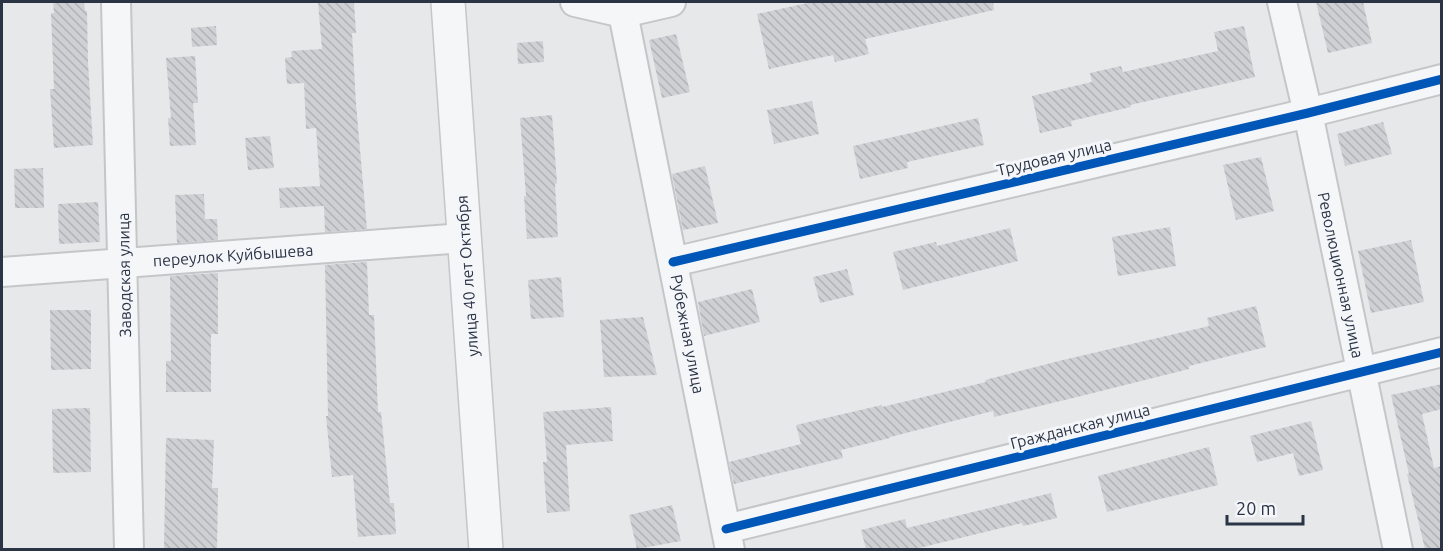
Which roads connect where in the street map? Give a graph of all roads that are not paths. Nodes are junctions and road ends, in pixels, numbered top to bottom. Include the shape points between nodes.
1 (116, 2) edge
2 (448, 2) edge
3 (574, 2) edge
4 (671, 2) edge
5 (1282, 2) edge
6 (623, 13) junction
7 (1442, 79) edge
8 (1308, 113) junction
9 (464, 238) junction
10 (674, 262) junction
11 (124, 264) junction
12 (2, 272) edge
13 (1442, 352) edge
14 (1361, 372) junction
15 (728, 539) edge
16 (129, 549) edge
17 (486, 549) edge
18 (1398, 549) edge

1 - 11 street, Заводская улица
2 - 9 street, улица 40 лет Октября
3 - 6 street
4 - 6 street
5 - 8 street, Революционная улица
6 - 10 street, Рубежная улица
7 - 8 street, Трудовая улица
8 - 10 street, Трудовая улица
8 - 14 street, Революционная улица
9 - 11 street, переулок Куйбышева
9 - 17 street, улица 40 лет Октября
10 - 15 street, Рубежная улица
11 - 12 street, переулок Куйбышева
11 - 16 street, Заводская улица
13 - 14 street, Гражданская улица
14 - 15 street, Гражданская улица
14 - 18 street, Революционная улица

